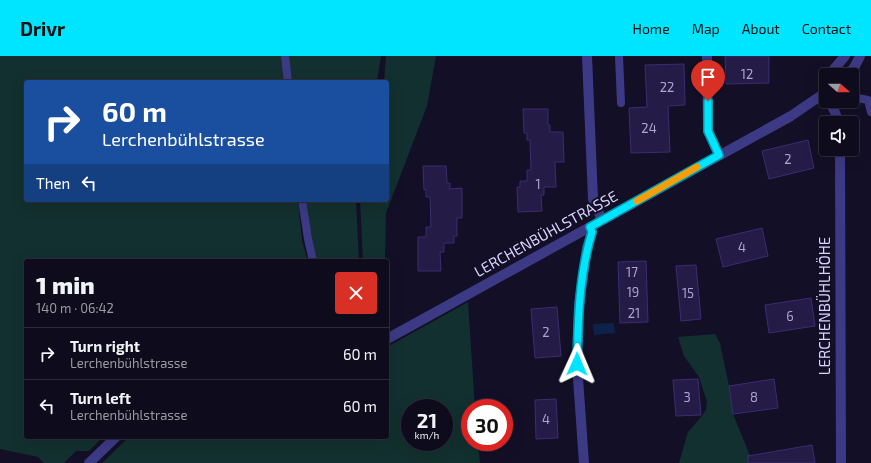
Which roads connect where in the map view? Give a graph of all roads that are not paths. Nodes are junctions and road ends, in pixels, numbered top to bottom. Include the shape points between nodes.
1 (285, 56) edge
2 (587, 56) edge
3 (620, 56) edge
4 (707, 56) edge
5 (845, 56) edge
6 (860, 56) edge
7 (835, 68) edge
8 (853, 68) edge
9 (288, 80) edge
10 (859, 98) edge
11 (819, 99) edge
12 (621, 103) dead end
13 (871, 112) edge
14 (719, 155) junction
15 (840, 156) edge
16 (302, 202) edge
17 (602, 220) junction
18 (590, 227) junction
19 (313, 259) edge
20 (389, 338) edge
21 (114, 439) edge
22 (89, 463) edge
23 (584, 463) edge
24 (841, 463) edge

1 - 9 lane
2 - 17 street via 593,199
3 - 12 lane
4 - 14 street via 708,131
5 - 7 street
6 - 8 street
10 - 13 lane via 868,100
11 - 14 street, LERCHENBÜHLSTRASSE
14 - 17 street, LERCHENBÜHLSTRASSE
15 - 24 street, LERCHENBÜHLHÖHE
16 - 19 lane
17 - 18 street, LERCHENBÜHLSTRASSE
18 - 20 street, LERCHENBÜHLSTRASSE
18 - 23 street via 592,232 587,248 579,304 577,364
21 - 22 street

